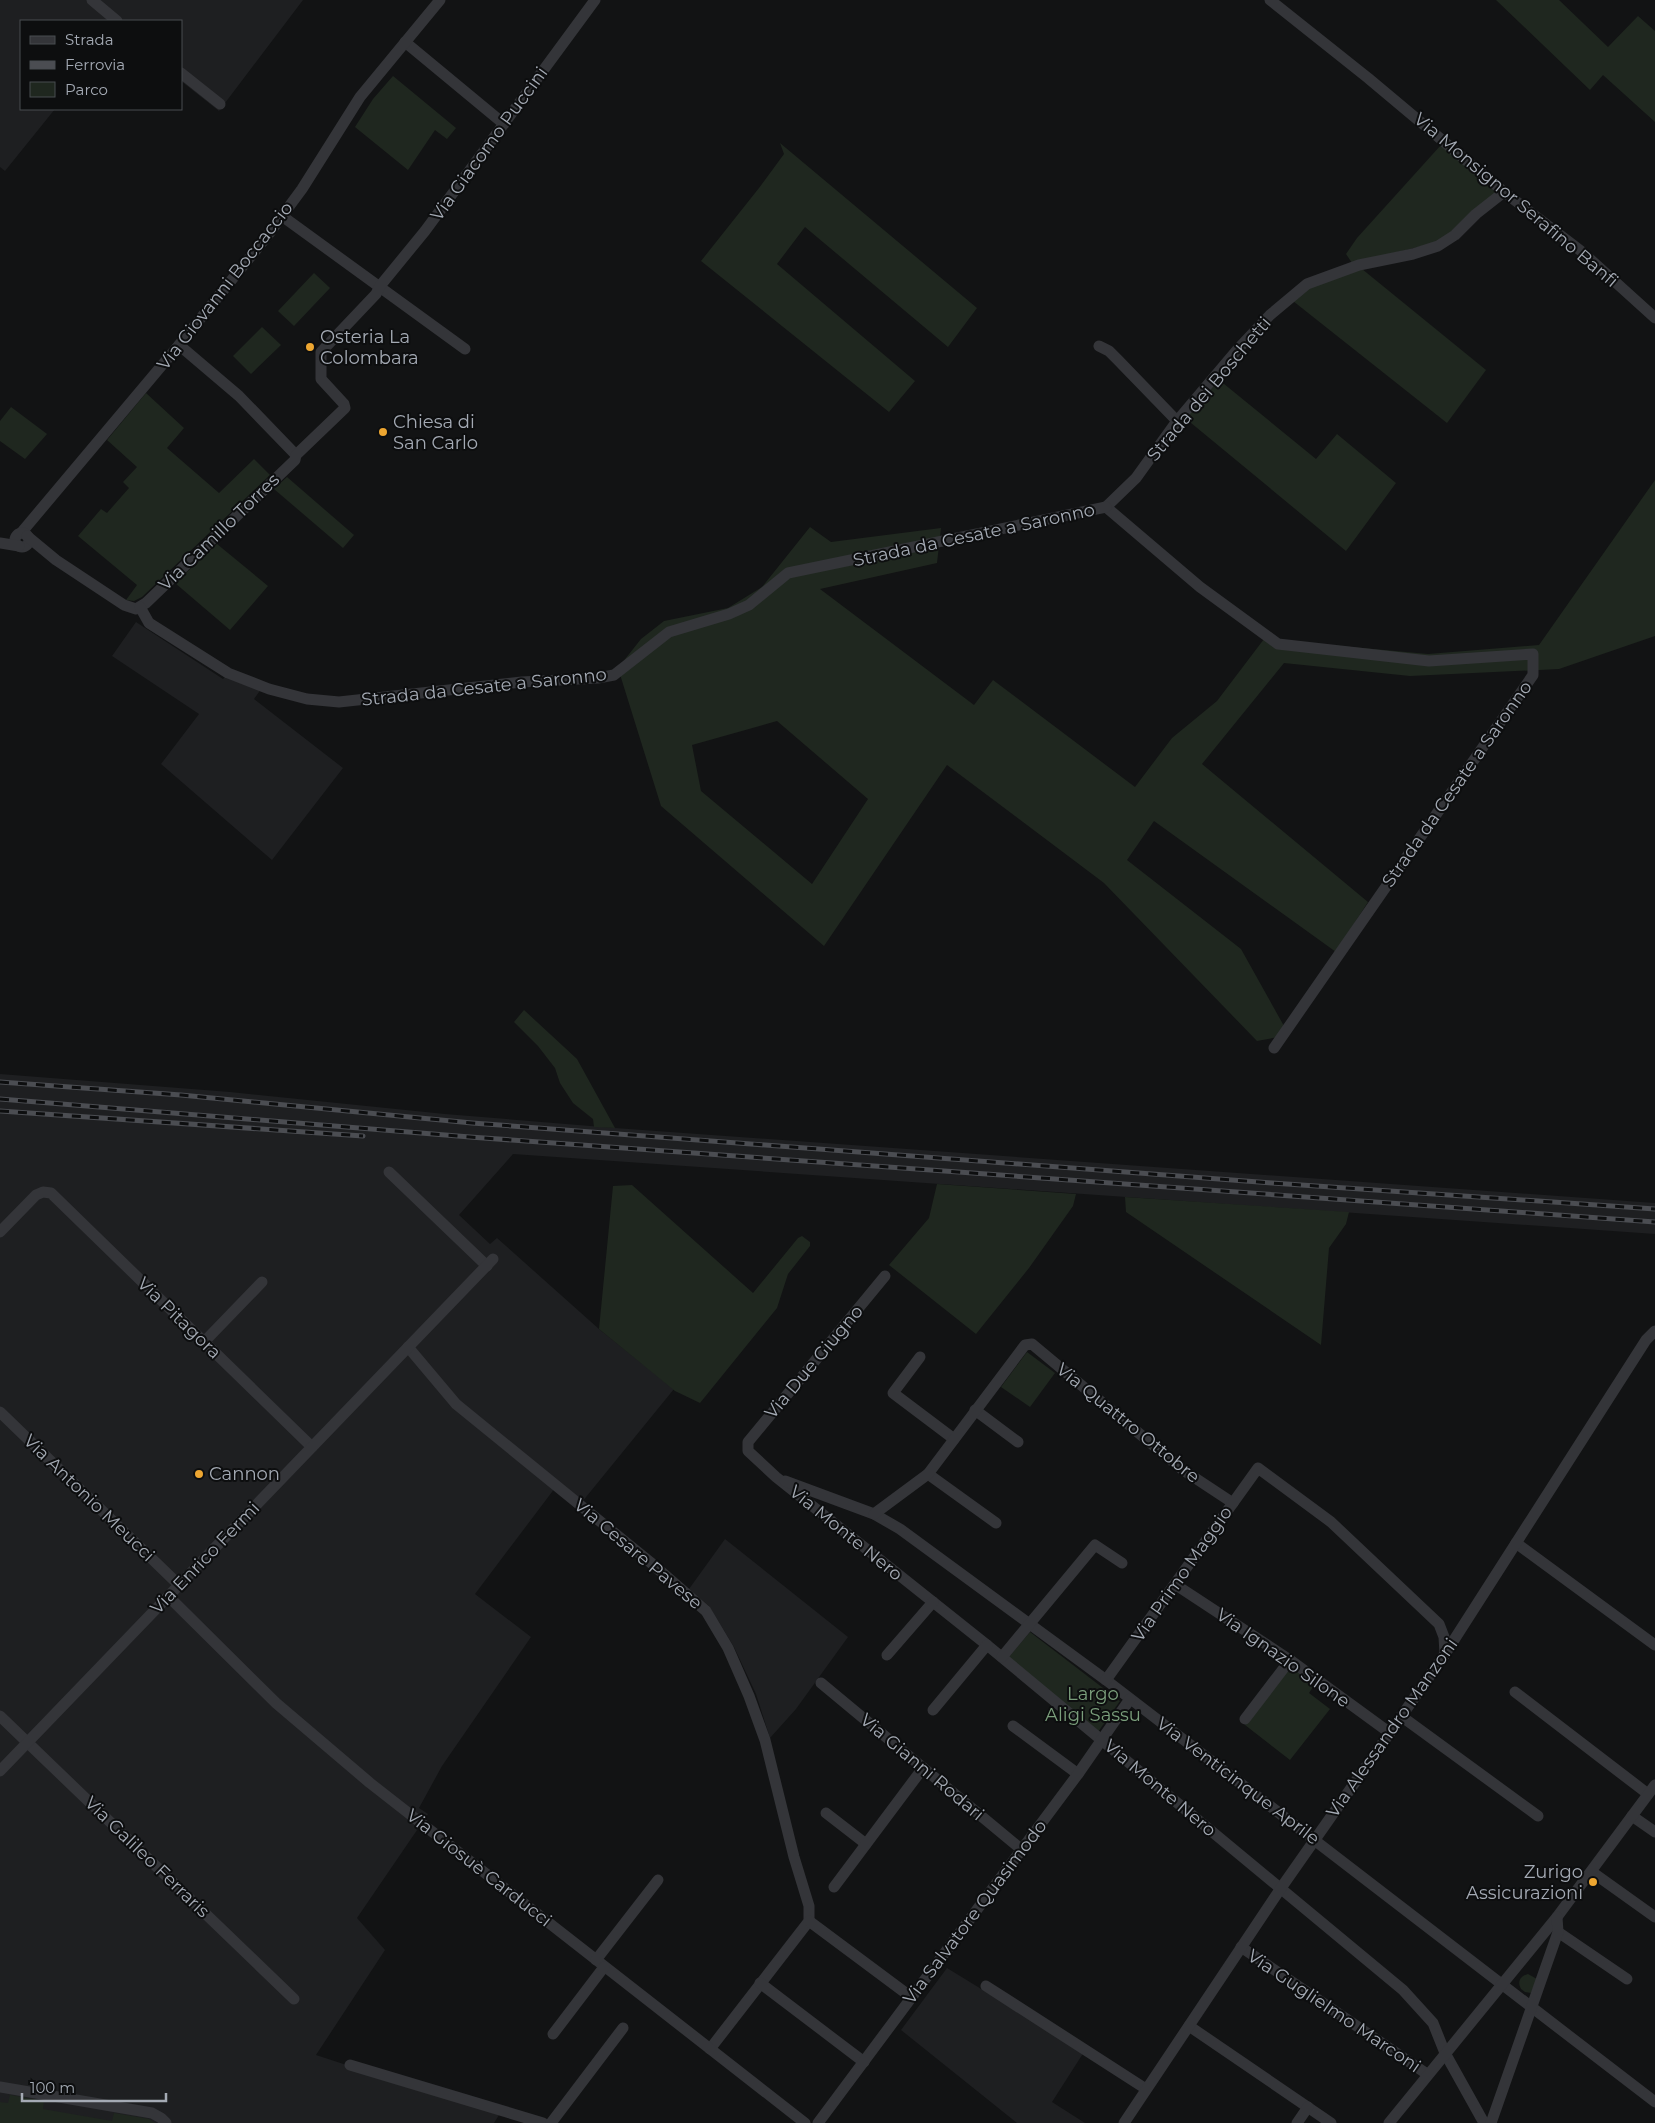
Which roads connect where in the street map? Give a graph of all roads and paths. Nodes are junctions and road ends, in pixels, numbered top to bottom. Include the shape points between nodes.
1 (92, 0) edge
2 (440, 0) edge
3 (595, 0) edge
4 (1270, 0) edge
5 (116, 20) edge
6 (405, 42) junction
7 (182, 74) edge
8 (220, 104) dead end
9 (504, 124) junction
10 (1504, 192) junction
11 (282, 216) junction
12 (380, 286) junction
13 (1655, 318) edge
14 (179, 345) junction
15 (1099, 346) dead end
16 (465, 349) dead end
17 (1177, 421) junction
18 (296, 456) junction
19 (1106, 507) junction
20 (22, 539) junction
21 (0, 542) edge
22 (140, 607) junction
23 (1274, 1048) dead end
24 (389, 1172) dead end
25 (0, 1232) edge
26 (886, 1276) dead end
27 (262, 1282) dead end
28 (1655, 1331) edge
29 (204, 1342) junction
30 (408, 1347) junction
31 (920, 1357) dead end
32 (975, 1410) junction
33 (0, 1412) edge
34 (954, 1439) junction
35 (1018, 1442) dead end
36 (312, 1447) junction
37 (748, 1451) joint
38 (928, 1474) junction
39 (776, 1477) junction
40 (1232, 1503) junction
41 (874, 1514) junction
42 (996, 1523) dead end
43 (1516, 1543) junction
44 (1122, 1563) dead end
45 (179, 1585) junction
46 (1176, 1585) junction
47 (168, 1596) junction
48 (932, 1602) junction
49 (1029, 1624) junction
50 (987, 1645) junction
51 (1655, 1645) edge
52 (1445, 1654) junction
53 (887, 1655) dead end
54 (1002, 1658) junction
55 (1290, 1660) junction
56 (1106, 1680) junction
57 (822, 1683) dead end
58 (1515, 1692) dead end
59 (1130, 1699) junction
60 (933, 1710) dead end
61 (0, 1716) edge
62 (1401, 1716) junction
63 (1245, 1719) dead end
64 (1013, 1726) dead end
65 (1390, 1733) junction
66 (1102, 1740) junction
67 (28, 1742) junction
68 (924, 1768) junction
69 (0, 1771) edge
70 (1078, 1774) junction
71 (1652, 1790) edge
72 (826, 1813) dead end
73 (1538, 1816) dead end
74 (1632, 1816) junction
75 (1655, 1832) edge
76 (1315, 1840) junction
77 (866, 1844) junction
78 (1022, 1850) junction
79 (1592, 1872) junction
80 (658, 1880) dead end
81 (834, 1887) dead end
82 (1281, 1888) junction
83 (1557, 1917) junction
84 (1655, 1917) edge
85 (809, 1921) junction
86 (1558, 1932) junction
87 (1241, 1947) junction
88 (600, 1963) junction
89 (1628, 1979) dead end
90 (760, 1983) junction
91 (1502, 1984) junction
92 (986, 1986) dead end
93 (912, 1997) junction
94 (294, 1999) dead end
95 (1531, 2008) junction
96 (1189, 2026) junction
97 (623, 2028) dead end
98 (553, 2034) dead end
99 (710, 2049) junction
100 (1445, 2053) junction
101 (864, 2062) junction
102 (350, 2065) dead end
103 (1427, 2074) junction
104 (0, 2087) edge
105 (1146, 2089) junction
106 (1655, 2102) edge
107 (1308, 2107) junction
108 (166, 2123) edge
109 (543, 2123) edge
110 (805, 2123) edge
111 (818, 2123) edge
112 (1124, 2123) edge
113 (1297, 2123) edge
114 (1331, 2123) edge
115 (1389, 2123) edge
116 (1484, 2123) edge
117 (1491, 2123) edge

1 - 5 street
2 - 6 street, Via Giovanni Boccaccio
3 - 9 street, Via Giacomo Puccini
4 - 10 street, Via Monsignor Serafino Banfi
6 - 9 street
6 - 11 street, Via Giovanni Boccaccio via 360,97
7 - 8 street
9 - 12 street, Via Giacomo Puccini via 426,231
10 - 13 street, Via Monsignor Serafino Banfi via 1581,251
10 - 17 street, Strada dei Boschetti via 1438,246 1359,265 1307,284 1270,315
11 - 12 street
11 - 14 street, Via Giovanni Boccaccio
12 - 16 street
12 - 18 street, Via Giacomo Puccini via 321,352 321,379 345,408
14 - 18 street via 234,391
14 - 20 street, Via Giovanni Boccaccio via 31,521
15 - 17 street via 1109,351
17 - 19 street, Strada dei Boschetti via 1136,478
18 - 22 street, Via Camillo Torres
19 - 22 street, Strada da Cesate a Saronno via 788,573 749,605 669,632 619,672 607,677 522,682 339,702 307,699 228,674 149,623
19 - 23 street, Strada da Cesate a Saronno via 1200,587 1278,644 1429,661 1534,654 1533,675
20 - 21 street
20 - 22 street via 124,605
24 - 30 street, Via Enrico Fermi via 490,1263
25 - 29 street, Via Pitagora via 33,1198 46,1192
26 - 37 street, Via Due Giugno via 748,1442
27 - 29 street
28 - 43 street, Via Alessandro Manzoni via 1646,1340
29 - 36 street, Via Pitagora
30 - 36 street, Via Enrico Fermi
30 - 85 street, Via Cesare Pavese via 456,1404 706,1611 728,1648 765,1740 809,1906
31 - 34 street via 893,1393
32 - 34 street
32 - 35 street
32 - 40 street, Via Quattro Ottobre via 1025,1344 1032,1344 1183,1470
33 - 45 street, Via Antonio Meucci
34 - 38 street
36 - 45 street, Via Enrico Fermi
37 - 39 street, Via Monte Nero
38 - 41 street
38 - 42 street
39 - 41 street, Via Venticinque Aprile
39 - 48 street, Via Monte Nero
40 - 46 street, Via Primo Maggio
40 - 52 street, Via Primo Maggio via 1258,1468 1331,1522 1439,1624
41 - 49 street, Via Venticinque Aprile
43 - 51 street
43 - 52 street, Via Alessandro Manzoni
44 - 49 street via 1095,1544
45 - 47 street, Via Enrico Fermi
46 - 55 street, Via Ignazio Silone
46 - 56 street, Via Primo Maggio
47 - 67 street, Via Enrico Fermi
47 - 88 street, Via Giosuè Carducci via 276,1703 370,1783
48 - 50 street, Via Monte Nero
48 - 53 street
49 - 54 street
49 - 56 street, Via Venticinque Aprile
50 - 54 street, Via Monte Nero
50 - 60 street
52 - 62 street, Via Alessandro Manzoni
54 - 66 street, Via Monte Nero
55 - 63 street
55 - 65 street, Via Ignazio Silone
56 - 59 street, Via Venticinque Aprile
57 - 68 street, Via Gianni Rodari
58 - 71 street
59 - 66 street, Via Salvatore Quasimodo
59 - 76 street, Via Venticinque Aprile
61 - 67 street, Via Galileo Ferraris
62 - 65 street, Via Alessandro Manzoni
62 - 73 street
64 - 70 street
65 - 76 street, Via Alessandro Manzoni
66 - 70 street, Via Salvatore Quasimodo
66 - 82 street, Via Monte Nero
67 - 69 street, Via Enrico Fermi
67 - 94 street, Via Galileo Ferraris
68 - 77 street
68 - 78 street, Via Gianni Rodari
70 - 78 street, Via Salvatore Quasimodo
71 - 74 street
72 - 77 street
74 - 75 street
74 - 79 street
76 - 82 street, Via Alessandro Manzoni
76 - 91 street, Via Venticinque Aprile
77 - 81 street
78 - 93 street, Via Salvatore Quasimodo
79 - 83 street
79 - 84 street
80 - 88 street
82 - 87 street, Via Alessandro Manzoni
82 - 100 street, Via Monte Nero via 1403,1990 1432,2023
83 - 86 street
83 - 91 street
85 - 90 street
85 - 93 street
86 - 89 street
86 - 95 street
87 - 96 street, Via Alessandro Manzoni
87 - 103 street, Via Guglielmo Marconi
88 - 98 street
88 - 99 street, Via Giosuè Carducci
90 - 99 street
90 - 101 street
91 - 95 street, Via Venticinque Aprile
91 - 100 street
92 - 105 street
93 - 101 street, Via Salvatore Quasimodo
95 - 106 street, Via Venticinque Aprile
95 - 117 street
96 - 105 street, Via Alessandro Manzoni
96 - 107 street
97 - 109 street
99 - 110 street, Via Giosuè Carducci
100 - 103 street
100 - 116 street, Via Monte Nero
101 - 111 street, Via Salvatore Quasimodo
102 - 109 street
103 - 115 street
104 - 108 street via 152,2113
105 - 112 street, Via Alessandro Manzoni
107 - 113 street
107 - 114 street

